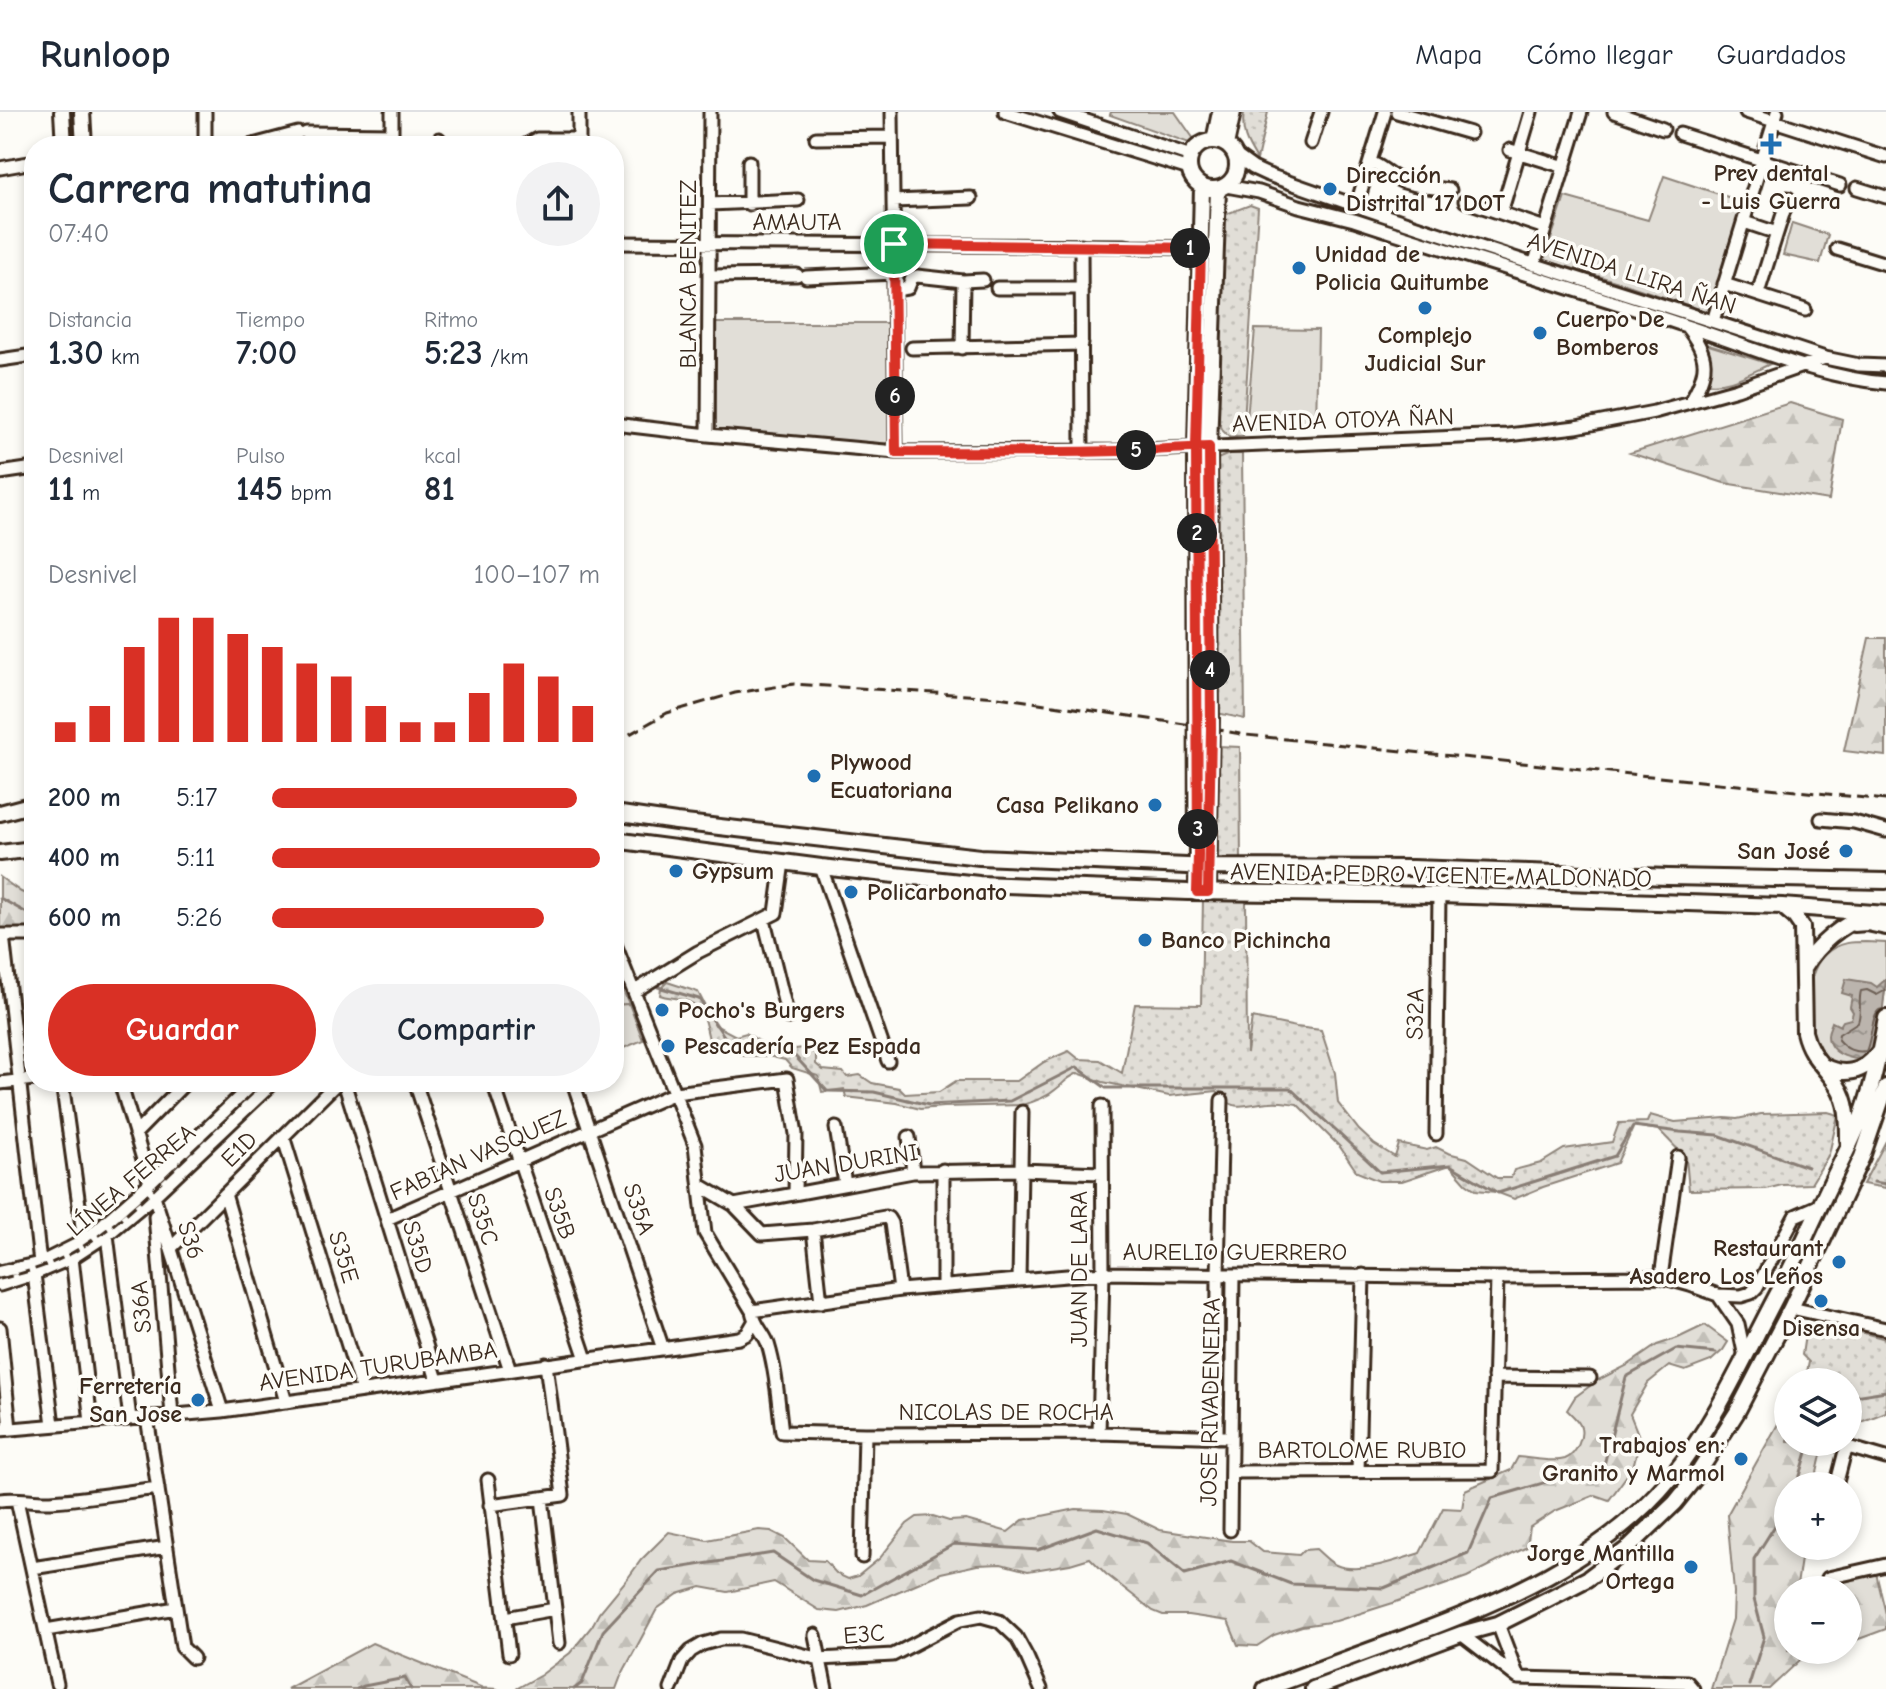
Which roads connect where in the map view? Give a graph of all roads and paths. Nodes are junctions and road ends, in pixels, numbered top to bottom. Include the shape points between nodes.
1 (62, 112) edge
2 (82, 112) edge
3 (205, 112) edge
4 (392, 112) edge
5 (579, 112) edge
6 (710, 112) edge
7 (892, 112) edge
8 (1005, 112) edge
9 (1060, 112) edge
10 (1220, 112) edge
11 (1233, 112) edge
12 (1321, 112) edge
13 (1385, 112) edge
14 (1397, 112) edge
15 (1531, 112) edge
16 (1581, 112) edge
17 (1614, 112) edge
18 (1746, 112) edge
19 (1775, 116) edge
20 (1663, 129) dead end
21 (1470, 133) dead end
22 (1680, 134) dead end
23 (63, 136) edge
24 (83, 136) edge
25 (205, 136) edge
26 (290, 136) edge
27 (341, 136) edge
28 (392, 136) edge
29 (579, 136) edge
30 (892, 137) junction
31 (816, 138) dead end
32 (1311, 143) dead end
33 (1225, 147) junction
34 (1514, 151) junction
35 (1886, 157) edge
36 (1763, 161) junction
37 (749, 162) dead end
38 (1190, 162) junction
39 (1370, 162) junction
40 (24, 164) edge
41 (1565, 167) junction
42 (0, 168) edge
43 (1840, 185) dead end
44 (1202, 187) junction
45 (1222, 188) junction
46 (1857, 188) dead end
47 (1450, 190) dead end
48 (1886, 197) edge
49 (971, 198) dead end
50 (1788, 198) dead end
51 (798, 200) dead end
52 (893, 201) junction
53 (1465, 201) dead end
54 (710, 204) junction
55 (749, 204) junction
56 (1356, 207) junction
57 (1501, 213) junction
58 (1744, 222) junction
59 (1545, 228) junction
60 (1777, 233) junction
61 (624, 243) edge
62 (710, 244) junction
63 (894, 244) junction
64 (1081, 245) junction
65 (1201, 248) junction
66 (1837, 249) dead end
67 (1886, 264) edge
68 (1534, 265) junction
69 (894, 273) junction
70 (710, 276) junction
71 (983, 280) dead end
72 (963, 281) junction
73 (1724, 284) junction
74 (997, 288) dead end
75 (1082, 288) junction
76 (894, 290) junction
77 (1758, 293) junction
78 (1805, 310) dead end
79 (1713, 321) junction
80 (1686, 326) junction
81 (1082, 344) junction
82 (912, 348) dead end
83 (962, 348) junction
84 (24, 356) edge
85 (1825, 358) junction
86 (0, 360) edge
87 (1803, 366) junction
88 (1886, 366) edge
89 (1886, 383) edge
90 (1690, 402) junction
91 (624, 425) edge
92 (708, 435) junction
93 (1203, 447) junction
94 (896, 452) junction
95 (1082, 452) junction
96 (24, 469) edge
97 (0, 473) edge
98 (24, 807) edge
99 (0, 813) edge
100 (624, 814) edge
101 (1821, 819) dead end
102 (1886, 831) edge
103 (624, 841) edge
104 (24, 850) edge
105 (0, 853) edge
106 (783, 862) junction
107 (821, 867) junction
108 (1204, 867) junction
109 (1886, 881) edge
110 (1202, 892) junction
111 (1439, 895) junction
112 (1782, 906) junction
113 (1880, 913) edge
114 (764, 920) junction
115 (1886, 927) edge
116 (1842, 929) junction
117 (2, 935) edge
118 (24, 935) edge
119 (624, 965) edge
120 (1803, 968) junction
121 (635, 991) junction
122 (788, 1017) dead end
123 (1886, 1018) edge
124 (1880, 1050) junction
125 (888, 1061) dead end
126 (1820, 1064) junction
127 (21, 1081) junction
128 (24, 1081) edge
129 (0, 1083) edge
130 (1886, 1087) edge
131 (63, 1092) edge
132 (123, 1092) edge
133 (176, 1092) edge
134 (245, 1092) edge
135 (263, 1092) edge
136 (330, 1092) edge
137 (344, 1092) edge
138 (418, 1092) edge
139 (496, 1092) edge
140 (576, 1092) edge
141 (675, 1093) junction
142 (1222, 1100) dead end
143 (1102, 1106) dead end
144 (1022, 1112) dead end
145 (1886, 1122) edge
146 (836, 1128) dead end
147 (589, 1130) junction
148 (135, 1134) junction
149 (1436, 1134) dead end
150 (283, 1136) junction
151 (909, 1137) dead end
152 (1847, 1151) junction
153 (1678, 1157) dead end
154 (1862, 1157) junction
155 (520, 1161) junction
156 (943, 1170) junction
157 (1021, 1170) junction
158 (913, 1172) junction
159 (1101, 1173) junction
160 (150, 1183) junction
161 (845, 1184) junction
162 (700, 1185) junction
163 (451, 1191) junction
164 (795, 1193) junction
165 (225, 1194) junction
166 (154, 1196) junction
167 (734, 1205) junction
168 (1820, 1205) junction
169 (387, 1219) junction
170 (813, 1230) junction
171 (107, 1235) junction
172 (84, 1241) junction
173 (171, 1248) junction
174 (72, 1258) junction
175 (37, 1268) junction
176 (0, 1272) edge
177 (1103, 1273) junction
178 (1218, 1275) junction
179 (1233, 1275) junction
180 (1363, 1275) junction
181 (1661, 1277) junction
182 (1497, 1278) junction
183 (1019, 1280) junction
184 (0, 1285) edge
185 (943, 1285) junction
186 (900, 1290) junction
187 (1718, 1295) junction
188 (821, 1302) junction
189 (1791, 1308) junction
190 (753, 1316) junction
191 (1885, 1325) edge
192 (0, 1328) edge
193 (663, 1349) junction
194 (1745, 1357) junction
195 (586, 1359) junction
196 (546, 1364) junction
197 (510, 1370) junction
198 (1494, 1377) junction
199 (1590, 1378) dead end
200 (437, 1380) junction
201 (362, 1391) junction
202 (286, 1402) junction
203 (222, 1411) junction
204 (172, 1415) junction
205 (147, 1417) junction
206 (130, 1419) junction
207 (91, 1422) junction
208 (53, 1425) junction
209 (5, 1429) edge
210 (1099, 1433) junction
211 (865, 1434) junction
212 (1217, 1437) junction
213 (1231, 1437) junction
214 (1886, 1458) edge
215 (1231, 1472) junction
216 (1358, 1472) junction
217 (1840, 1472) edge
218 (488, 1480) dead end
219 (158, 1488) junction
220 (542, 1498) junction
221 (0, 1500) edge
222 (17, 1500) junction
223 (490, 1505) junction
224 (1230, 1530) dead end
225 (167, 1547) junction
226 (862, 1557) dead end
227 (1886, 1565) edge
228 (32, 1568) junction
229 (1837, 1576) edge
230 (176, 1608) junction
231 (555, 1609) junction
232 (505, 1618) junction
233 (1498, 1624) junction
234 (46, 1630) junction
235 (1461, 1634) junction
236 (815, 1635) dead end
237 (559, 1643) dead end
238 (509, 1654) dead end
239 (1354, 1656) junction
240 (193, 1658) dead end
241 (820, 1659) junction
242 (1360, 1672) junction
243 (1518, 1678) junction
244 (57, 1684) dead end
245 (1530, 1684) edge
246 (671, 1689) edge
247 (826, 1689) edge
248 (1041, 1689) edge
249 (1265, 1689) edge
250 (1313, 1689) edge
251 (1693, 1689) edge

1 - 23 main road
2 - 24 main road
3 - 25 street
4 - 28 street
5 - 29 street
6 - 54 street, BLANCA BENITEZ
7 - 30 street
8 - 38 street
9 - 38 street
10 - 33 main road
11 - 33 main road
12 - 32 street
13 - 39 street
14 - 21 street
15 - 34 street
16 - 41 street
17 - 20 street
18 - 19 street
19 - 35 street
19 - 36 street
22 - 36 street
26 - 27 street
30 - 31 street
30 - 52 street
33 - 38 main road via 1205,142
33 - 45 main road via 1237,163 1232,180
33 - 56 street, AVENIDA LLIRA ÑAN via 1266,174
34 - 41 street
34 - 57 street
36 - 43 street
36 - 58 street
37 - 55 street
38 - 44 main road
39 - 47 street via 1404,182
39 - 56 street
40 - 42 street
41 - 59 street
44 - 45 main road
44 - 65 main road
45 - 80 street, AVENIDA LLIRA ÑAN via 1259,192 1354,220
45 - 93 main road
46 - 48 street
49 - 52 street
50 - 60 street
51 - 55 street
52 - 63 street
53 - 57 street
54 - 55 street
54 - 62 street, BLANCA BENITEZ
56 - 68 street, AVENIDA LLIRA ÑAN
57 - 59 street
58 - 60 street
58 - 73 street
59 - 68 street
60 - 77 street
61 - 62 street, AMAUTA
62 - 63 street, AMAUTA
62 - 70 street, BLANCA BENITEZ
63 - 64 street, AMAUTA
63 - 69 street
64 - 65 street, AMAUTA
64 - 75 street
65 - 93 main road
66 - 67 street
68 - 79 street, AVENIDA LLIRA ÑAN
69 - 70 street
69 - 76 street
70 - 92 street, BLANCA BENITEZ
71 - 72 street
72 - 76 street via 917,276 908,288
72 - 83 street
73 - 77 street
73 - 79 street
74 - 75 street
75 - 81 street
76 - 94 street
77 - 78 street
79 - 85 street, AVENIDA LLIRA ÑAN
80 - 87 street, AVENIDA LLIRA ÑAN
80 - 90 street via 1704,357 1702,382
81 - 83 street
81 - 95 street
82 - 83 street
84 - 86 street
85 - 87 street, AVENIDA OTOYA ÑAN
85 - 88 street, AVENIDA LLIRA ÑAN
87 - 89 street, AVENIDA LLIRA ÑAN
87 - 90 street, AVENIDA OTOYA ÑAN
90 - 93 street, AVENIDA OTOYA ÑAN via 1508,435
91 - 92 street, AVENIDA OTOYA ÑAN
92 - 94 street, AVENIDA OTOYA ÑAN
93 - 95 street, AVENIDA OTOYA ÑAN
93 - 108 main road
94 - 95 street, AVENIDA OTOYA ÑAN
96 - 97 street
98 - 99 main road
100 - 108 main road, AVENIDA PEDRO VICENTE MALDONADO via 980,857
101 - 102 street
103 - 106 main road, AVENIDA PEDRO VICENTE MALDONADO
104 - 105 main road
106 - 107 main road, AVENIDA PEDRO VICENTE MALDONADO
106 - 114 street via 776,913
107 - 110 main road, AVENIDA PEDRO VICENTE MALDONADO via 979,884
107 - 125 street
108 - 109 main road, AVENIDA PEDRO VICENTE MALDONADO
108 - 110 main road
110 - 111 main road, AVENIDA PEDRO VICENTE MALDONADO
111 - 112 main road, AVENIDA PEDRO VICENTE MALDONADO
111 - 149 street, S32A
112 - 113 main road, AVENIDA PEDRO VICENTE MALDONADO
112 - 120 main road via 1802,927
113 - 116 main road
114 - 121 street
114 - 122 street
115 - 116 main road via 1862,923
116 - 120 main road
117 - 118 street
117 - 127 street
119 - 121 street
120 - 126 main road via 1804,1032
121 - 141 street
123 - 124 main road
124 - 126 main road via 1856,1071 1835,1071
124 - 152 main road
126 - 152 main road via 1845,1101
127 - 128 street
127 - 129 street
127 - 175 street
130 - 154 main road
131 - 172 street
132 - 148 street, S36
133 - 148 street
134 - 160 street, LÍNEA FERREA
135 - 166 street, LÍNEA FERREA
136 - 150 street, E1D
137 - 169 street, S35D
138 - 163 street, S35C
139 - 155 street, S35B
140 - 147 street, S35A
141 - 147 street, FABIAN VASQUEZ
141 - 162 street via 695,1145
141 - 164 street, FABIAN VASQUEZ via 787,1079 796,1134
142 - 178 street
143 - 159 street, JUAN DE LARA
144 - 157 street
145 - 154 main road
146 - 161 street
147 - 155 street, FABIAN VASQUEZ
147 - 193 street, S35A
148 - 160 street, S36
150 - 165 street, E1D
150 - 201 street, S35E
151 - 158 street
152 - 168 main road
153 - 181 street
154 - 189 main road
155 - 163 street, FABIAN VASQUEZ
155 - 195 street, S35B
156 - 157 street, JUAN DURINI
156 - 158 street, JUAN DURINI
156 - 185 street
157 - 159 street, JUAN DURINI
157 - 183 street
158 - 161 street, JUAN DURINI
159 - 177 street, JUAN DE LARA
160 - 166 street, S36
160 - 172 street, LÍNEA FERREA
161 - 164 street, JUAN DURINI
162 - 167 street
162 - 190 street via 705,1233
163 - 169 street, FABIAN VASQUEZ
163 - 197 street, S35C
164 - 167 street, JUAN DURINI
165 - 173 street, E1D
165 - 202 street
166 - 171 street, LÍNEA FERREA
166 - 173 street, S36
166 - 204 street, S36A
167 - 170 street via 762,1234
168 - 187 street, AURELIO GUERRERO via 1795,1216 1751,1293
168 - 194 main road
169 - 200 street, S35D
170 - 186 street via 888,1218
170 - 188 street
171 - 174 street, LÍNEA FERREA
171 - 206 street
172 - 175 street, LÍNEA FERREA
173 - 203 street, S36
174 - 175 street, LÍNEA FERREA
174 - 207 street
175 - 176 street, LÍNEA FERREA
175 - 184 street, LÍNEA FERREA
175 - 208 street
177 - 178 street, AURELIO GUERRERO
177 - 183 street, AURELIO GUERRERO
177 - 210 street, JUAN DE LARA
178 - 179 street, AURELIO GUERRERO
178 - 212 street
179 - 180 street, AURELIO GUERRERO
179 - 213 street, JOSE RIVADENEIRA
180 - 182 street, AURELIO GUERRERO
180 - 216 street
181 - 182 street, AURELIO GUERRERO
181 - 187 street, AURELIO GUERRERO
182 - 198 street, BARTOLOME RUBIO
183 - 185 street, AURELIO GUERRERO
185 - 186 street, AURELIO GUERRERO
186 - 188 street, AURELIO GUERRERO
187 - 194 street via 1738,1324
188 - 190 street, AURELIO GUERRERO
189 - 191 street
189 - 233 main road via 1737,1412 1675,1503 1587,1579
190 - 193 street, AVENIDA TURUBAMBA via 747,1334 739,1338
190 - 211 street, NICOLAS DE ROCHA via 774,1364 782,1432
192 - 209 street
193 - 195 street, AVENIDA TURUBAMBA
194 - 239 main road via 1700,1439 1629,1521 1534,1584
195 - 196 street, AVENIDA TURUBAMBA
196 - 197 street, AVENIDA TURUBAMBA
196 - 220 street via 563,1495
197 - 200 street, AVENIDA TURUBAMBA
198 - 199 street
198 - 216 street, BARTOLOME RUBIO via 1492,1471
200 - 201 street, AVENIDA TURUBAMBA
201 - 202 street, AVENIDA TURUBAMBA
202 - 203 street, AVENIDA TURUBAMBA
203 - 204 street, AVENIDA TURUBAMBA
204 - 205 street, AVENIDA TURUBAMBA
205 - 206 street, AVENIDA TURUBAMBA
205 - 219 street
206 - 207 street, AVENIDA TURUBAMBA
207 - 208 street, AVENIDA TURUBAMBA
208 - 209 street, AVENIDA TURUBAMBA
210 - 211 street, NICOLAS DE ROCHA
210 - 212 street, NICOLAS DE ROCHA
211 - 226 street
212 - 213 street, NICOLAS DE ROCHA
213 - 215 street, JOSE RIVADENEIRA
214 - 217 street via 1848,1447
215 - 216 street, BARTOLOME RUBIO
215 - 224 street, JOSE RIVADENEIRA
218 - 223 street
219 - 222 street
219 - 225 street
220 - 223 street
220 - 231 street
221 - 222 street
222 - 228 street
223 - 232 street
225 - 228 street
225 - 230 street
227 - 229 street
228 - 234 street
230 - 234 street
230 - 240 street via 182,1647
231 - 232 street
231 - 237 street
232 - 238 street
233 - 235 main road
233 - 243 street
234 - 244 street
235 - 242 main road
235 - 243 street
236 - 241 street
239 - 242 main road
239 - 249 main road
241 - 246 street, E3C via 721,1639 691,1651
241 - 247 street
241 - 248 street, E3C via 893,1655 960,1620 981,1616 999,1621 1016,1637
242 - 250 main road
243 - 245 street
245 - 251 street via 1687,1682

